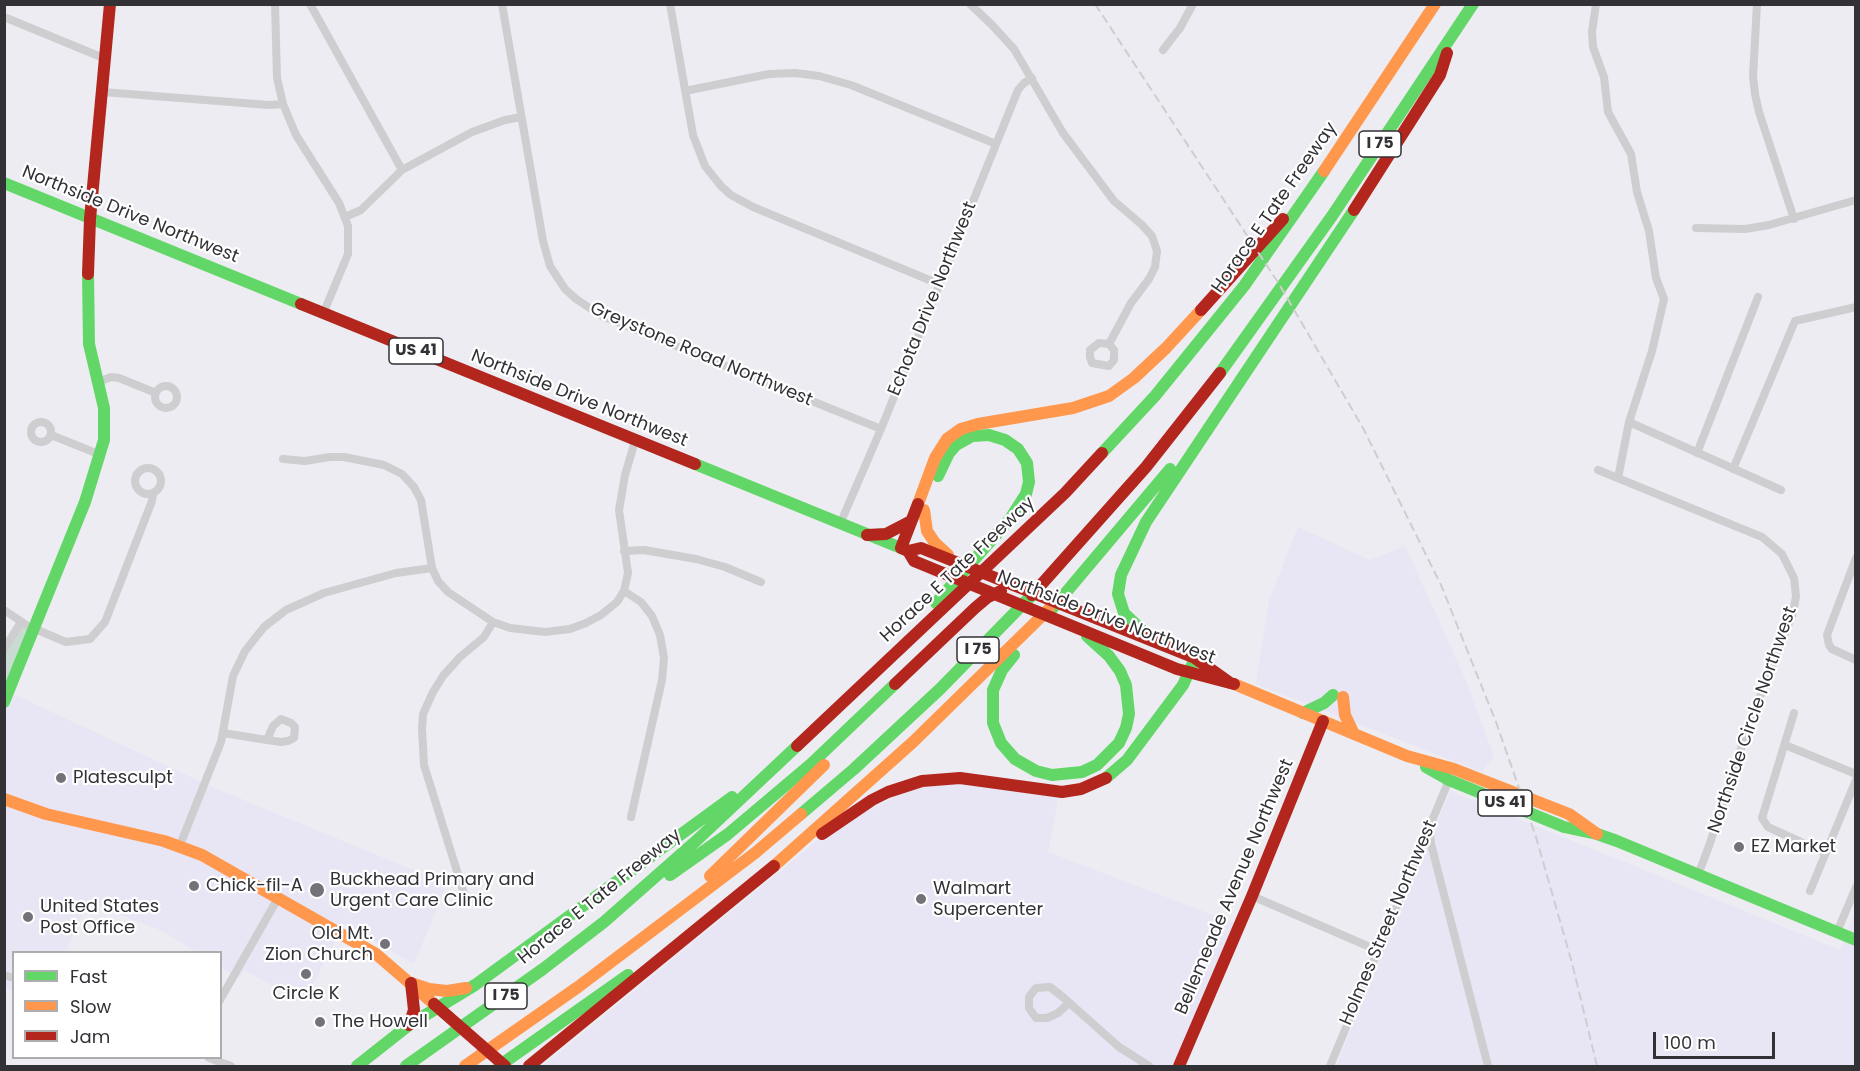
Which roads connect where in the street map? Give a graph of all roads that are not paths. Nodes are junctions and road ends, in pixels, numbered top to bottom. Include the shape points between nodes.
1 (110, 4) edge
2 (275, 4) edge
3 (310, 4) edge
4 (502, 4) edge
5 (670, 4) edge
6 (970, 4) edge
7 (1193, 4) edge
8 (1435, 4) edge
9 (1473, 4) edge
10 (1596, 4) edge
11 (1757, 4) edge
12 (4, 17) edge
13 (1456, 29) junction
14 (1163, 50) dead end
15 (106, 59) junction
16 (1032, 78) junction
17 (685, 91) junction
18 (103, 92) junction
19 (283, 104) junction
20 (521, 117) junction
21 (996, 144) junction
22 (402, 170) junction
23 (4, 183) edge
24 (1856, 200) edge
25 (345, 217) junction
26 (90, 219) junction
27 (1794, 219) junction
28 (1281, 227) junction
29 (1696, 228) dead end
30 (939, 284) junction
31 (1758, 297) dead end
32 (1856, 307) edge
33 (323, 314) junction
34 (1109, 344) dead end
35 (98, 382) junction
36 (156, 393) dead end
37 (1221, 410) junction
38 (1629, 422) junction
39 (880, 429) junction
40 (51, 435) dead end
41 (635, 441) junction
42 (1696, 453) junction
43 (101, 455) junction
44 (283, 459) dead end
45 (1733, 469) junction
46 (1598, 470) dead end
47 (1618, 478) junction
48 (1781, 490) dead end
49 (153, 494) dead end
50 (924, 510) junction
51 (911, 521) junction
52 (840, 524) junction
53 (867, 535) junction
54 (904, 550) junction
55 (624, 551) junction
56 (946, 557) junction
57 (1856, 558) edge
58 (432, 568) junction
59 (939, 571) junction
60 (985, 574) junction
61 (761, 582) dead end
62 (1020, 587) junction
63 (624, 591) junction
64 (1062, 597) junction
65 (996, 598) junction
66 (975, 608) junction
67 (4, 610) edge
68 (21, 621) junction
69 (493, 622) junction
70 (1078, 628) junction
71 (35, 629) junction
72 (1161, 644) junction
73 (4, 649) edge
74 (1195, 658) junction
75 (1856, 660) edge
76 (1189, 673) junction
77 (1230, 683) junction
78 (848, 699) junction
79 (4, 702) edge
80 (1303, 713) junction
81 (1794, 713) dead end
82 (1323, 722) junction
83 (223, 733) junction
84 (1354, 734) junction
85 (267, 740) dead end
86 (1785, 746) junction
87 (792, 752) junction
88 (1407, 756) junction
89 (1856, 774) edge
90 (1449, 780) junction
91 (1856, 780) edge
92 (4, 799) edge
93 (631, 817) dead end
94 (1430, 825) junction
95 (1597, 834) junction
96 (180, 846) junction
97 (1826, 853) junction
98 (763, 875) junction
99 (1698, 875) junction
100 (1856, 887) edge
101 (1810, 891) dead end
102 (1252, 896) junction
103 (465, 897) dead end
104 (278, 898) junction
105 (735, 898) junction
106 (604, 922) junction
107 (1837, 932) junction
108 (646, 936) junction
109 (1856, 940) edge
110 (1377, 950) junction
111 (411, 983) junction
112 (475, 985) junction
113 (222, 996) edge
114 (1069, 1003) junction
115 (438, 1008) junction
116 (409, 1025) junction
117 (212, 1059) edge
118 (543, 1061) edge
119 (231, 1066) edge
120 (357, 1066) edge
121 (406, 1066) edge
122 (465, 1066) edge
123 (499, 1066) edge
124 (505, 1066) edge
125 (529, 1066) edge
126 (1149, 1066) edge
127 (1179, 1066) edge
128 (1330, 1066) edge
129 (1488, 1066) edge

1 - 15 main road
2 - 19 street via 277,78
3 - 22 street
4 - 20 street, Greystone Road Northwest
5 - 17 street
6 - 16 street via 1004,37
7 - 14 street
8 - 28 main road, Horace E Tate Freeway / I 75 via 1312,189
9 - 13 main road, I 75
10 - 38 street via 1593,47 1604,77 1608,112 1631,154 1656,278 1664,299
11 - 27 street via 1755,94
12 - 15 street
13 - 37 main road via 1440,75
13 - 108 main road, I 75 via 1262,317 1146,467 1073,551 940,689 819,800
15 - 18 main road
16 - 21 street, Echota Drive Northwest via 1018,90
16 - 34 street via 1074,151 1114,201 1148,230 1155,244 1157,259 1153,273
17 - 21 street via 769,74 819,76 851,85
17 - 30 street via 699,155 731,195
18 - 19 street
18 - 26 main road
19 - 25 street via 296,135
20 - 22 street via 472,132
20 - 39 street, Greystone Road Northwest via 545,253 557,278 576,300 602,316
21 - 30 street, Echota Drive Northwest
22 - 25 street via 361,210
23 - 26 main road, Northside Drive Northwest / US 41
24 - 27 street
25 - 33 street via 348,254
26 - 33 main road, Northside Drive Northwest / US 41
26 - 35 main road via 87,327
27 - 29 street via 1745,229
28 - 51 main road via 1166,348 1109,396 1073,408 978,423 957,431 935,458
28 - 78 main road, Horace E Tate Freeway / I 75 via 1244,286 1155,396 1065,494
30 - 39 street, Echota Drive Northwest
31 - 42 street
32 - 45 street via 1796,321
33 - 41 main road, Northside Drive Northwest / US 41
35 - 36 street via 119,378
35 - 43 main road via 105,424
37 - 64 main road
37 - 72 main road via 1158,502 1121,575 1118,594 1124,613
38 - 42 street
38 - 47 street
39 - 52 street, Echota Drive Northwest
40 - 43 street
41 - 52 main road, Northside Drive Northwest / US 41
41 - 55 street via 620,497
42 - 45 street
43 - 71 main road
44 - 58 street via 344,457 384,465 402,474 420,500
45 - 48 street
46 - 47 street, Northside Circle Northwest
47 - 99 street, Northside Circle Northwest via 1762,537 1782,554 1794,578 1793,613 1748,727
49 - 71 street via 105,622 90,639 66,642
50 - 54 main road
50 - 56 main road via 927,531
50 - 78 main road via 944,462 964,440 981,435 998,437 1013,444 1023,456 1029,482 1011,519
51 - 53 main road via 886,534
51 - 54 main road
52 - 53 main road, Northside Drive Northwest / US 41
53 - 54 main road, Northside Drive Northwest / US 41
54 - 56 main road, Northside Drive Northwest / US 41 via 921,548
54 - 59 main road, Northside Drive Northwest / US 41 via 914,561
55 - 61 street via 644,550 696,559
55 - 63 street via 628,573
56 - 60 main road, Northside Drive Northwest / US 41
57 - 75 street via 1827,635 1832,649
58 - 69 street via 448,592
58 - 83 street via 396,573 324,593 275,617 254,638 238,664 229,691
59 - 65 main road, Northside Drive Northwest / US 41
59 - 66 main road via 974,593
60 - 62 main road, Northside Drive Northwest / US 41
60 - 65 main road
62 - 65 main road
62 - 72 main road, Northside Drive Northwest / US 41
63 - 69 street via 602,615 570,629 528,632
63 - 93 street via 641,602 652,616 664,658
64 - 70 main road via 1002,670 992,701 993,723 1001,743 1025,766 1052,775 1082,772 1097,765 1119,743 1129,714 1128,692 1120,671
64 - 98 main road via 913,742
65 - 66 main road
65 - 70 main road, Northside Drive Northwest / US 41
65 - 108 main road
66 - 106 main road via 811,764 729,834
67 - 68 street
68 - 71 street
68 - 73 street
69 - 103 street via 484,637 443,676 423,714 424,765
70 - 76 main road, Northside Drive Northwest / US 41
71 - 79 main road
72 - 74 main road, Northside Drive Northwest / US 41
74 - 76 main road
74 - 77 main road, Northside Drive Northwest / US 41
76 - 77 main road, Northside Drive Northwest / US 41
76 - 98 main road via 1127,760 1099,782 1062,792 960,778 907,785 872,800
77 - 80 main road, Northside Drive Northwest / US 41
78 - 87 main road, Horace E Tate Freeway / I 75
80 - 82 main road, Northside Drive Northwest / US 41
80 - 84 main road via 1338,696
81 - 86 street
82 - 84 main road, Northside Drive Northwest / US 41
82 - 102 main road, Bellemeade Avenue Northwest
83 - 85 street
83 - 96 street
84 - 88 main road, Northside Drive Northwest / US 41
86 - 89 street
86 - 97 street via 1763,822
87 - 106 main road, Horace E Tate Freeway / I 75
87 - 112 main road
88 - 90 main road, Northside Drive Northwest / US 41
88 - 95 main road, Northside Drive Northwest / US 41 via 1454,769 1569,814
90 - 94 street, Holmes Street Northwest
90 - 95 main road, Northside Drive Northwest / US 41 via 1564,827
91 - 97 street
92 - 96 main road via 46,814
94 - 110 street, Holmes Street Northwest
94 - 129 street via 1431,844
95 - 99 main road, Northside Drive Northwest / US 41
96 - 104 main road
97 - 101 street
98 - 105 main road
99 - 107 main road, Northside Drive Northwest / US 41
100 - 107 street
102 - 110 street
102 - 127 main road, Bellemeade Avenue Northwest
104 - 111 main road via 376,954
104 - 113 street
105 - 118 main road
105 - 123 main road
106 - 121 main road, Horace E Tate Freeway / I 75
107 - 109 main road, Northside Drive Northwest / US 41
108 - 122 main road, I 75
110 - 128 street, Holmes Street Northwest
111 - 112 main road via 447,991
111 - 115 main road
111 - 116 main road via 414,1010
112 - 115 main road
114 - 114 street via 1050,987 1036,988 1029,997 1029,1008 1036,1018 1047,1018
114 - 126 street via 1119,1047
115 - 116 main road
115 - 124 main road
116 - 120 main road
117 - 119 street
118 - 125 main road

